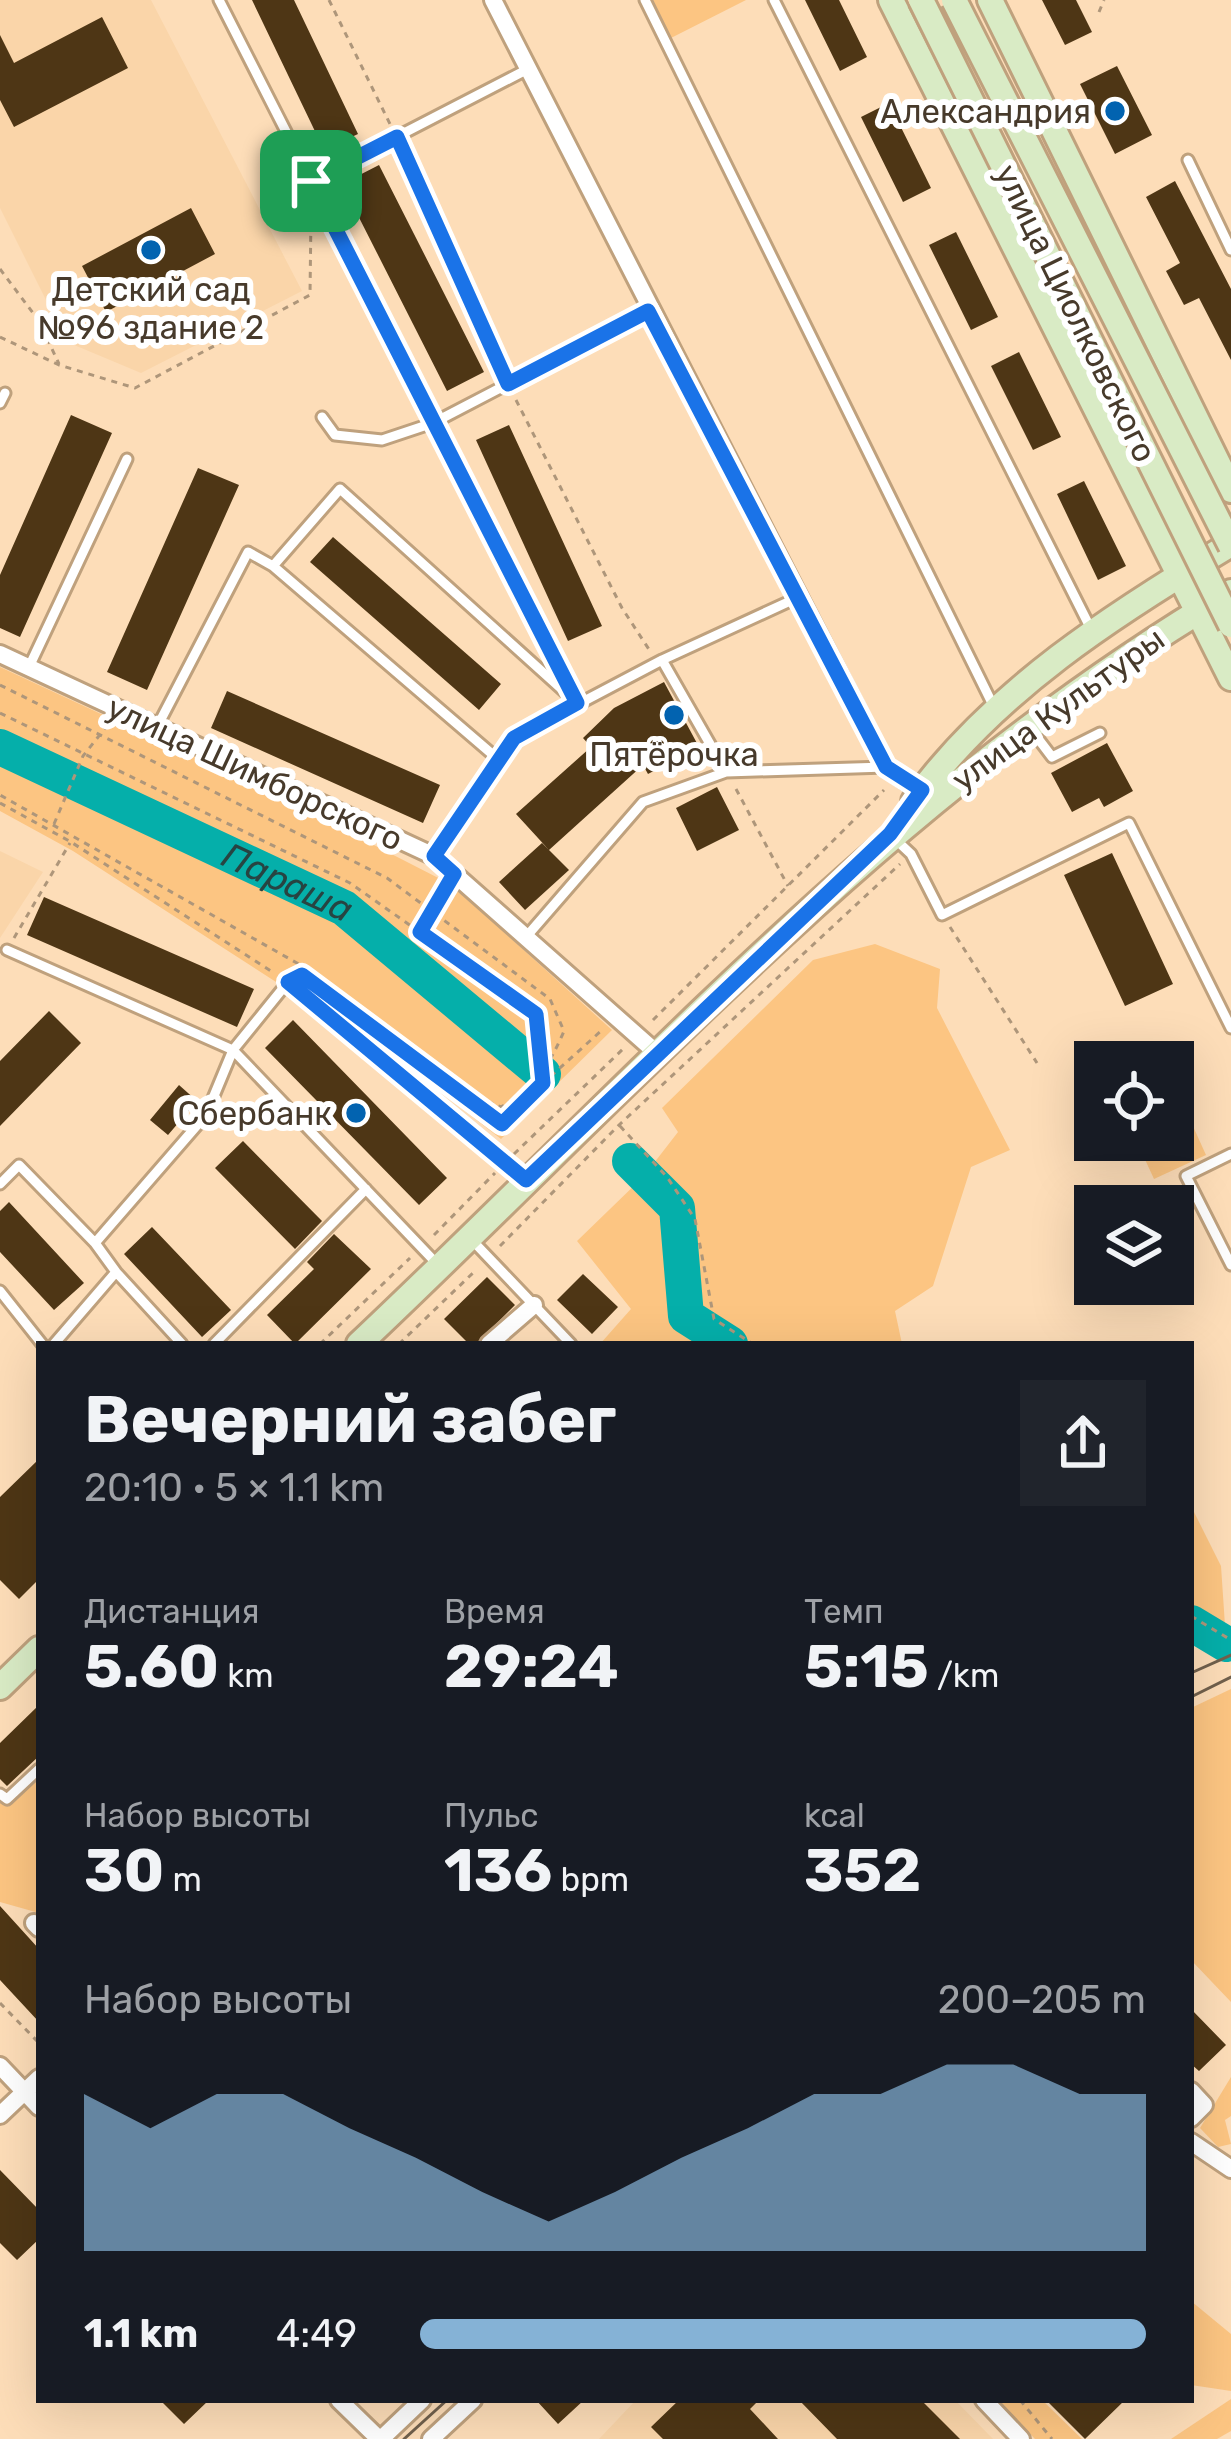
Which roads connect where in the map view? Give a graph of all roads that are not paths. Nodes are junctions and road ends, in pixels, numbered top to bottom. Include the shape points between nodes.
1 (219, 0) edge
2 (493, 0) edge
3 (645, 0) edge
4 (774, 0) edge
5 (891, 0) edge
6 (921, 0) edge
7 (954, 0) edge
8 (990, 0) edge
9 (528, 69) junction
10 (1188, 160) dead end
11 (311, 181) junction
12 (1231, 250) edge
13 (648, 311) junction
14 (322, 417) dead end
15 (434, 423) junction
16 (127, 459) dead end
17 (1231, 490) edge
18 (1231, 545) edge
19 (273, 566) junction
20 (1180, 574) junction
21 (1231, 592) edge
22 (799, 597) junction
23 (1198, 611) junction
24 (1231, 626) edge
25 (1092, 631) junction
26 (0, 654) edge
27 (660, 662) junction
28 (29, 667) junction
29 (1231, 678) edge
30 (577, 703) junction
31 (997, 712) junction
32 (1027, 724) junction
33 (157, 727) junction
34 (1100, 733) dead end
35 (499, 760) junction
36 (892, 771) junction
37 (727, 772) junction
38 (922, 790) junction
39 (890, 834) junction
40 (434, 856) junction
41 (524, 939) junction
42 (7, 950) road end
43 (1231, 1028) edge
44 (233, 1050) junction
45 (659, 1055) junction
46 (1231, 1154) edge
47 (526, 1180) junction
48 (0, 1184) edge
49 (366, 1189) junction
50 (95, 1243) junction
51 (480, 1248) junction
52 (1231, 1265) edge
53 (440, 1267) junction
54 (116, 1272) junction
55 (0, 1292) edge
56 (534, 1305) junction
57 (40, 1341) edge
58 (57, 1341) edge
59 (179, 1341) edge
60 (217, 1341) edge
61 (362, 1341) edge
62 (492, 1341) edge
63 (569, 1341) edge
64 (36, 1652) edge
65 (0, 1687) edge
66 (36, 1772) edge
67 (0, 1794) edge
68 (0, 2066) edge
69 (36, 2081) edge
70 (24, 2092) junction
71 (36, 2104) edge
72 (0, 2115) edge
73 (1194, 2144) edge
74 (1231, 2169) edge
75 (342, 2403) edge
76 (419, 2403) edge
77 (470, 2403) edge
78 (987, 2403) edge
79 (380, 2439) edge
80 (431, 2439) edge
81 (1021, 2439) edge

1 - 11 lane
2 - 9 street
3 - 31 lane
4 - 25 lane
5 - 20 main road
6 - 24 main road, улица Циолковского, bridge
7 - 18 main road, улица Циолковского, bridge
8 - 17 main road
9 - 11 lane
9 - 13 street
10 - 12 lane
11 - 15 lane
13 - 15 lane
13 - 22 street
14 - 15 lane via 335,435 382,440
15 - 30 lane
16 - 28 lane
18 - 20 main road, улица Культуры
19 - 30 lane via 340,489
19 - 33 lane via 248,553
19 - 35 lane
20 - 23 main road
20 - 25 main road, улица Культуры
21 - 23 main road, улица Культуры
22 - 27 lane
22 - 36 street
23 - 29 main road
23 - 32 main road, улица Культуры
25 - 31 main road, улица Культуры
26 - 28 street, улица Шимборского
27 - 30 lane
27 - 37 lane
28 - 33 street, улица Шимборского
30 - 35 lane via 514,738
31 - 38 main road, улица Культуры
32 - 34 lane via 1052,757
32 - 39 main road, улица Культуры
33 - 40 street, улица Шимборского
35 - 40 lane
36 - 37 lane
36 - 38 street
37 - 41 lane via 644,802
38 - 39 main road, улица Культуры
39 - 43 lane via 911,854 942,916 1129,823
39 - 45 main road, улица Культуры
40 - 41 street, улица Шимборского
41 - 45 street, улица Шимборского
42 - 44 lane
44 - 47 lane via 288,982
44 - 49 lane
44 - 50 lane via 206,1115
45 - 47 main road, улица Культуры
46 - 52 lane via 1186,1176
47 - 51 main road, улица Культуры
48 - 50 lane via 19,1165
49 - 53 lane
49 - 60 lane
50 - 54 lane
51 - 53 main road, улица Культуры
51 - 56 lane
53 - 61 main road, улица Культуры
54 - 58 lane
54 - 59 lane
55 - 57 lane
56 - 62 street
56 - 63 lane
64 - 65 main road
66 - 67 lane via 8,1799
68 - 70 street
69 - 70 street
70 - 71 street
70 - 72 street
73 - 74 street
75 - 79 street
76 - 79 street
77 - 80 street
78 - 81 street

